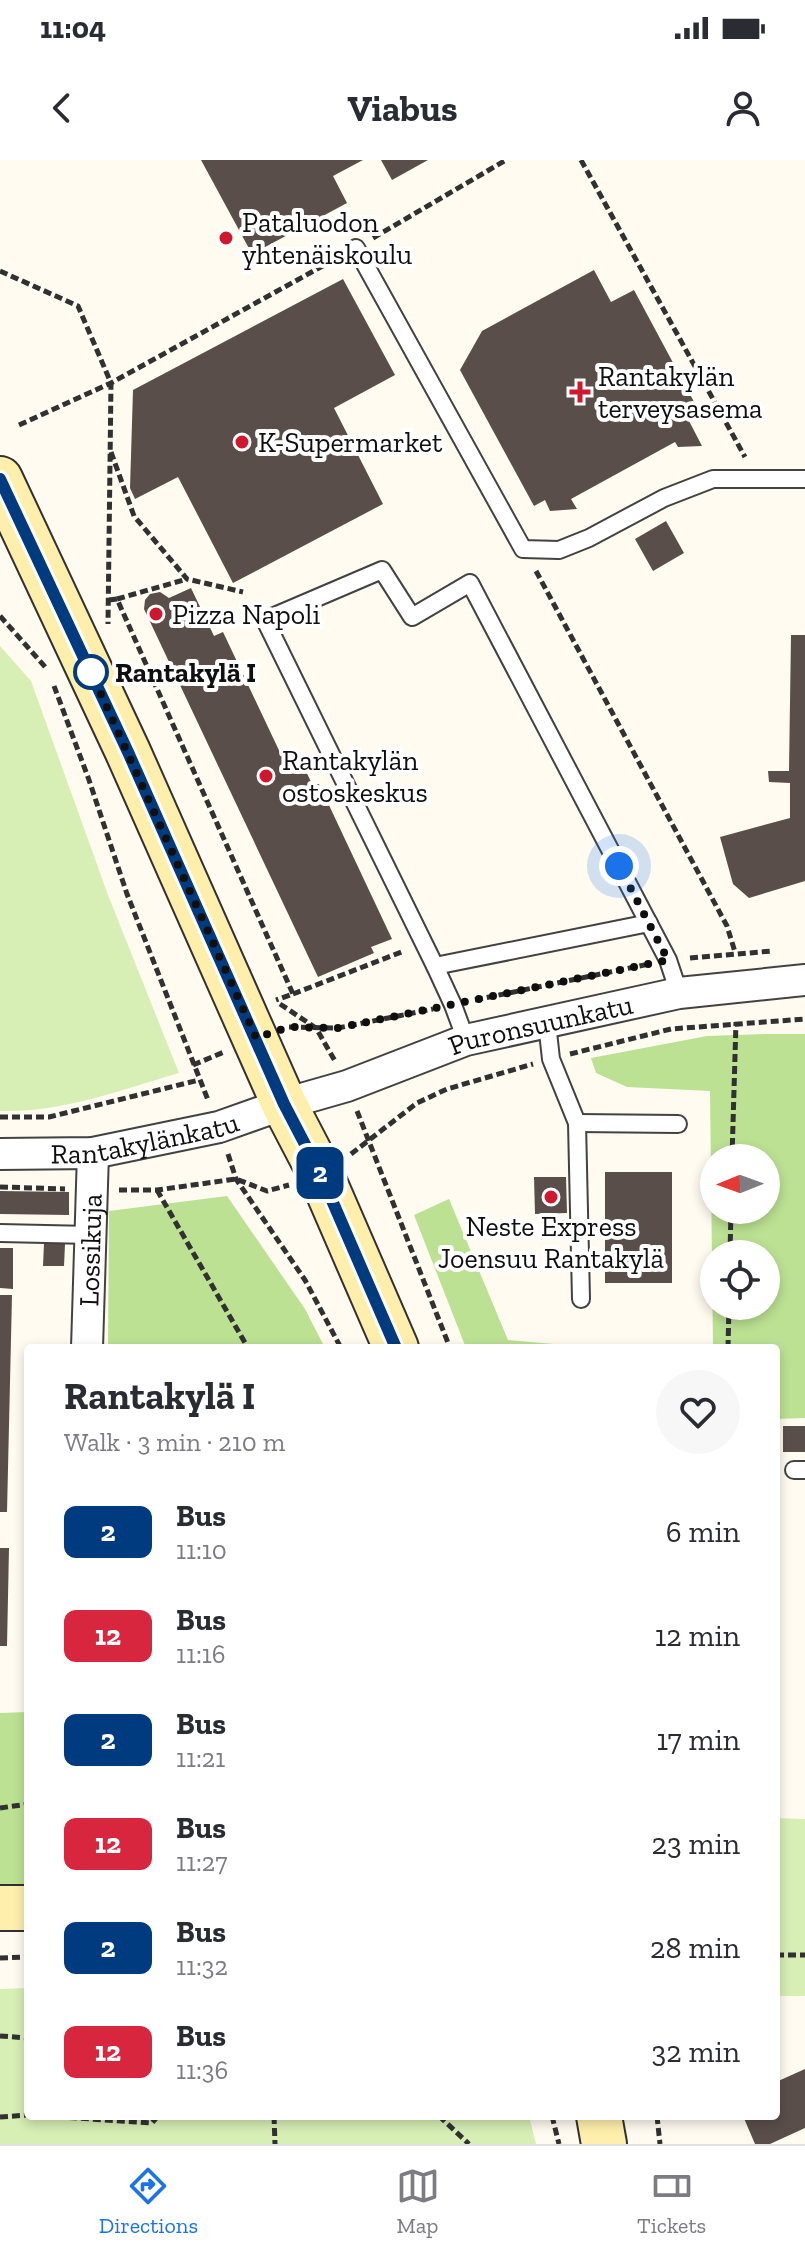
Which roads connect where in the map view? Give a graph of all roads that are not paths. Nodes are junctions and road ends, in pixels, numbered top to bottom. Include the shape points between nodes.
1 (356, 248) road end
2 (0, 479) edge
3 (805, 479) edge
4 (649, 923) junction
5 (435, 966) junction
6 (805, 980) edge
7 (679, 993) junction
8 (547, 1023) junction
9 (466, 1040) junction
10 (284, 1104) junction
11 (577, 1123) junction
12 (678, 1124) dead end
13 (93, 1153) junction
14 (0, 1154) edge
15 (0, 1233) edge
16 (91, 1235) junction
17 (581, 1299) dead end
18 (87, 1344) edge
19 (394, 1344) edge
20 (0, 1908) edge
21 (24, 1908) edge
22 (600, 2120) edge
23 (604, 2144) edge

1 - 3 lane via 523,549 559,550 713,479
2 - 10 main road via 128,752 266,1019
4 - 5 lane
4 - 5 lane via 470,583 412,617 382,570 265,620
4 - 7 lane
5 - 9 lane
6 - 7 street, Puronsuunkatu
7 - 8 street, Puronsuunkatu
8 - 9 street, Puronsuunkatu
8 - 11 lane via 551,1059
9 - 10 street, Puronsuunkatu
10 - 13 street, Rantakylänkatu via 219,1127
10 - 19 main road
11 - 12 lane
11 - 17 lane
13 - 14 street, Rantakylänkatu
13 - 16 street, Lossikuja
15 - 16 lane
16 - 18 street, Lossikuja
20 - 21 main road
22 - 23 main road

